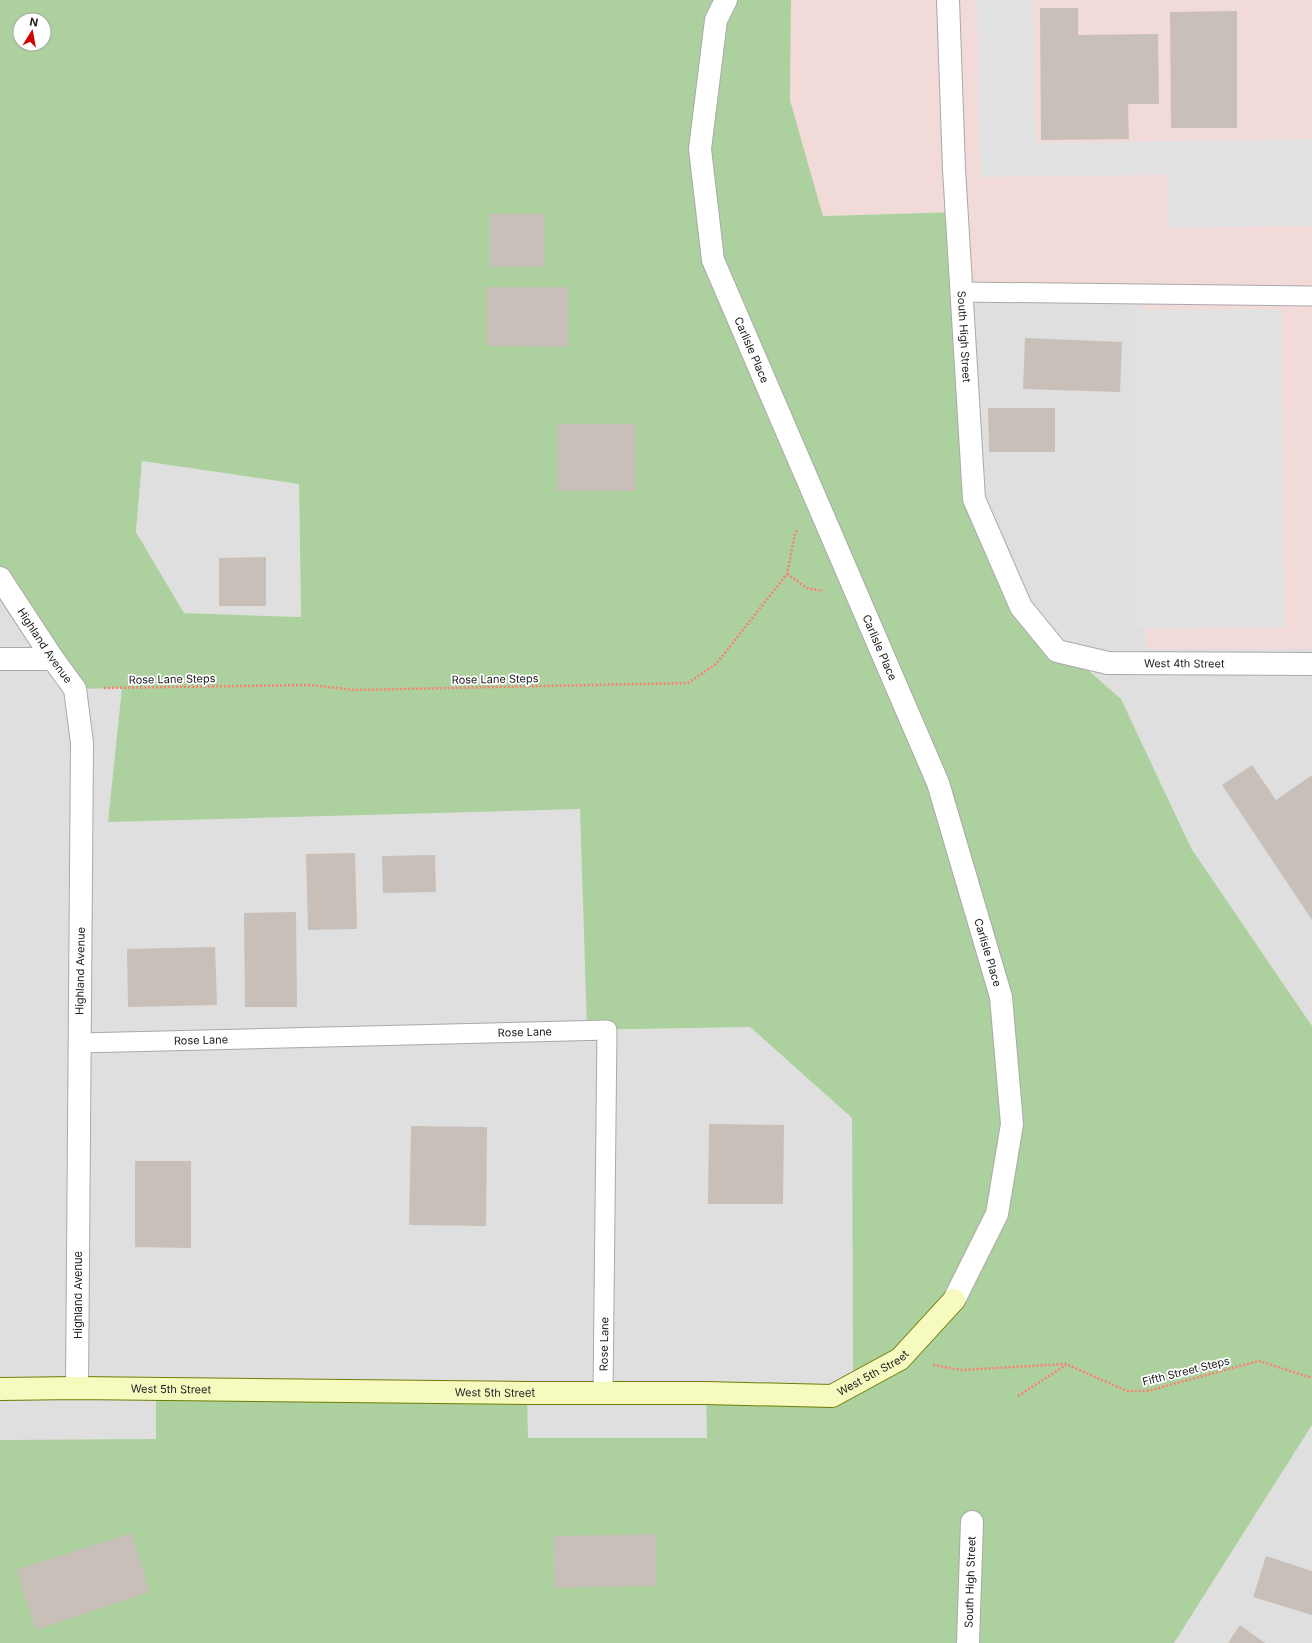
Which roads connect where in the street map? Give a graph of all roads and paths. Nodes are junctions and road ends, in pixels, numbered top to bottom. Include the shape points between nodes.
1 (726, 0) edge
2 (948, 0) edge
3 (962, 292) junction
4 (1312, 296) edge
5 (817, 502) junction
6 (0, 578) edge
7 (1057, 651) joint
8 (0, 659) edge
9 (53, 659) junction
10 (1312, 664) edge
11 (75, 689) junction
12 (80, 1042) junction
13 (954, 1300) joint
14 (900, 1359) junction
15 (1066, 1364) junction
16 (1312, 1378) edge
17 (77, 1388) junction
18 (0, 1389) edge
19 (603, 1393) junction
20 (1018, 1396) dead end
21 (972, 1522) dead end
22 (968, 1643) edge

1 - 5 street, Carlisle Place via 716,20 700,149 713,260
2 - 3 street, South High Street via 954,169
3 - 4 lane
3 - 7 street, South High Street via 974,499 1021,607
5 - 11 path, Rose Lane Steps via 794,534 787,574 716,664 688,683 355,690 310,685
5 - 13 street, Carlisle Place via 938,783 1001,997 1012,1124 997,1214
6 - 9 street, Highland Avenue
7 - 10 street, West 4th Street via 1108,663
8 - 9 street
9 - 11 street, Highland Avenue
11 - 12 street, Highland Avenue via 82,743
12 - 17 street, Highland Avenue
12 - 19 lane, Rose Lane via 607,1030
13 - 14 street, West 5th Street
14 - 15 path, Fifth Street Steps via 961,1370
14 - 19 street, West 5th Street via 832,1396
15 - 16 path, Fifth Street Steps via 1127,1391 1147,1391 1259,1361
15 - 20 path
17 - 18 street, West 5th Street
17 - 19 street, West 5th Street
21 - 22 street, South High Street

